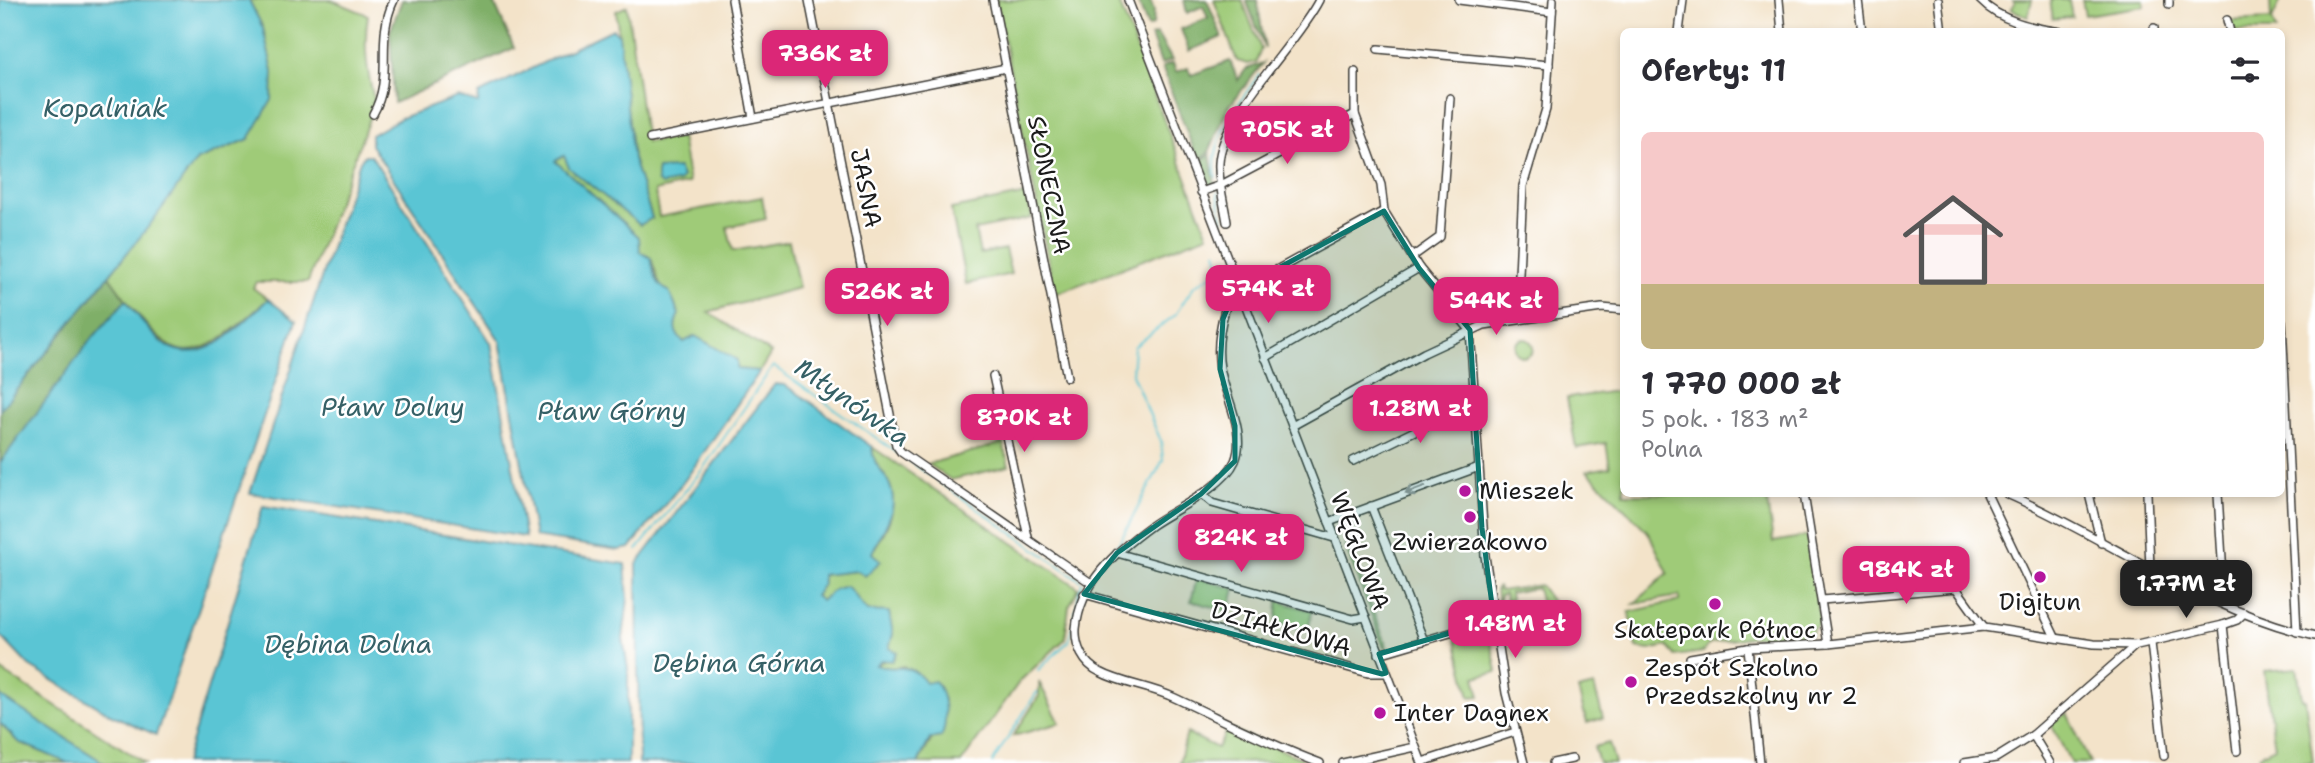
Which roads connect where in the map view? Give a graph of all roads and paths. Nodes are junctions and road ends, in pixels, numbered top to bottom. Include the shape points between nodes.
1 (394, 0) edge
2 (732, 0) edge
3 (809, 0) edge
4 (993, 0) edge
5 (1128, 0) edge
6 (1319, 0) edge
7 (1459, 0) edge
8 (1553, 0) edge
9 (1683, 0) edge
10 (1779, 0) edge
11 (1858, 0) edge
12 (1938, 0) edge
13 (1980, 0) edge
14 (1552, 12) junction
15 (2227, 20) dead end
16 (1680, 28) edge
17 (1782, 28) edge
18 (1862, 28) edge
19 (1942, 28) edge
20 (2036, 28) edge
21 (2230, 28) edge
22 (1378, 49) dead end
23 (1549, 65) junction
24 (1006, 68) junction
25 (1355, 72) dead end
26 (1450, 98) dead end
27 (830, 103) junction
28 (373, 114) dead end
29 (1355, 114) junction
30 (753, 118) junction
31 (650, 139) dead end
32 (1221, 185) junction
33 (1202, 192) junction
34 (1384, 211) junction
35 (1227, 222) dead end
36 (1412, 257) junction
37 (1419, 268) junction
38 (1239, 289) junction
39 (1620, 309) edge
40 (1517, 319) junction
41 (1469, 330) junction
42 (1265, 358) junction
43 (993, 376) dead end
44 (1067, 376) dead end
45 (2285, 384) edge
46 (1474, 402) junction
47 (1292, 426) junction
48 (1353, 461) dead end
49 (1479, 467) junction
50 (1201, 494) junction
51 (1805, 497) edge
52 (1988, 497) edge
53 (2014, 497) edge
54 (2026, 497) edge
55 (2090, 497) edge
56 (2147, 497) edge
57 (2218, 497) edge
58 (2028, 503) junction
59 (1371, 506) junction
60 (1329, 522) junction
61 (1028, 538) junction
62 (1335, 538) junction
63 (2101, 543) junction
64 (1117, 553) junction
65 (2150, 568) junction
66 (1088, 580) junction
67 (1084, 594) junction
68 (1822, 600) junction
69 (2221, 603) junction
70 (2244, 613) junction
71 (1365, 617) junction
72 (1494, 620) junction
73 (2223, 625) junction
74 (1984, 627) junction
75 (2297, 632) junction
76 (2315, 636) edge
77 (2055, 637) junction
78 (1424, 641) junction
79 (2151, 643) junction
80 (1828, 644) junction
81 (2137, 645) junction
82 (1748, 648) junction
83 (1379, 654) junction
84 (1690, 658) dead end
85 (1386, 673) junction
86 (1515, 732) junction
87 (2033, 735) junction
88 (1415, 747) junction
89 (2237, 751) dead end
90 (2164, 756) dead end
91 (1572, 759) dead end
92 (1422, 762) edge
93 (1320, 763) edge
94 (1343, 763) edge
95 (1524, 763) edge
96 (1553, 763) edge
97 (1760, 763) edge
98 (1964, 763) edge
99 (2050, 763) edge

1 - 28 street via 382,41 386,74
2 - 30 street
3 - 27 street, JASNA
4 - 24 street, SŁONECZNA
5 - 33 street, WĘGLOWA
6 - 32 street via 1229,132 1219,161
7 - 14 street
8 - 14 street
9 - 16 street
10 - 17 street
11 - 18 street
12 - 19 street
13 - 20 street via 1991,12
14 - 23 street
15 - 21 street
22 - 23 street
23 - 40 street via 1546,109 1523,186
24 - 27 street
24 - 44 street, SŁONECZNA
25 - 29 street
26 - 36 street via 1440,237
27 - 30 street
27 - 61 street, JASNA via 896,445 901,453
29 - 32 street
29 - 34 street via 1381,185
30 - 31 street
32 - 33 street
32 - 35 street
33 - 38 street, WĘGLOWA
34 - 36 street
34 - 38 street
36 - 37 street
37 - 41 street
37 - 42 street
38 - 42 street, WĘGLOWA
38 - 50 street via 1227,303 1219,355 1237,450 1229,469
39 - 40 street via 1602,307
40 - 41 street
41 - 46 street
41 - 47 street
42 - 47 street, WĘGLOWA
43 - 61 street
45 - 75 street
46 - 48 street
46 - 49 street
47 - 60 street, WĘGLOWA
49 -> 59 street
49 - 72 street
50 - 62 street via 1212,503
50 - 64 street
51 - 68 street
52 - 77 street
53 - 58 street
54 - 58 street
55 - 63 street
56 - 65 street
57 - 69 street
58 - 63 street
59 - 60 street
59 - 78 street
60 - 62 street, WĘGLOWA
61 - 66 street, JASNA
62 - 71 street, WĘGLOWA
63 - 65 street
64 - 66 street
64 - 71 street via 1353,619
65 - 69 street
66 - 67 street
67 - 85 street, DZIAŁKOWA via 1368,673
67 - 93 street via 1076,640 1088,664 1099,672 1151,686
68 - 74 street via 1956,588
68 - 80 street
69 - 70 street
70 - 73 street
70 - 75 street
71 - 83 street, WĘGLOWA
72 - 78 street
72 - 86 street
73 - 79 street
73 - 89 street
74 - 77 street
74 - 80 street
75 - 76 street
77 - 81 street via 2094,645
78 - 83 street
79 - 81 street
79 - 90 street
80 - 82 street
81 - 87 street
82 - 84 street
82 - 97 street
83 - 85 street, WĘGLOWA
85 - 88 street, WĘGLOWA
86 - 92 street
86 - 95 street
87 - 98 street via 1996,758
87 - 99 street
88 - 92 street, WĘGLOWA
88 - 94 street
91 - 96 street

